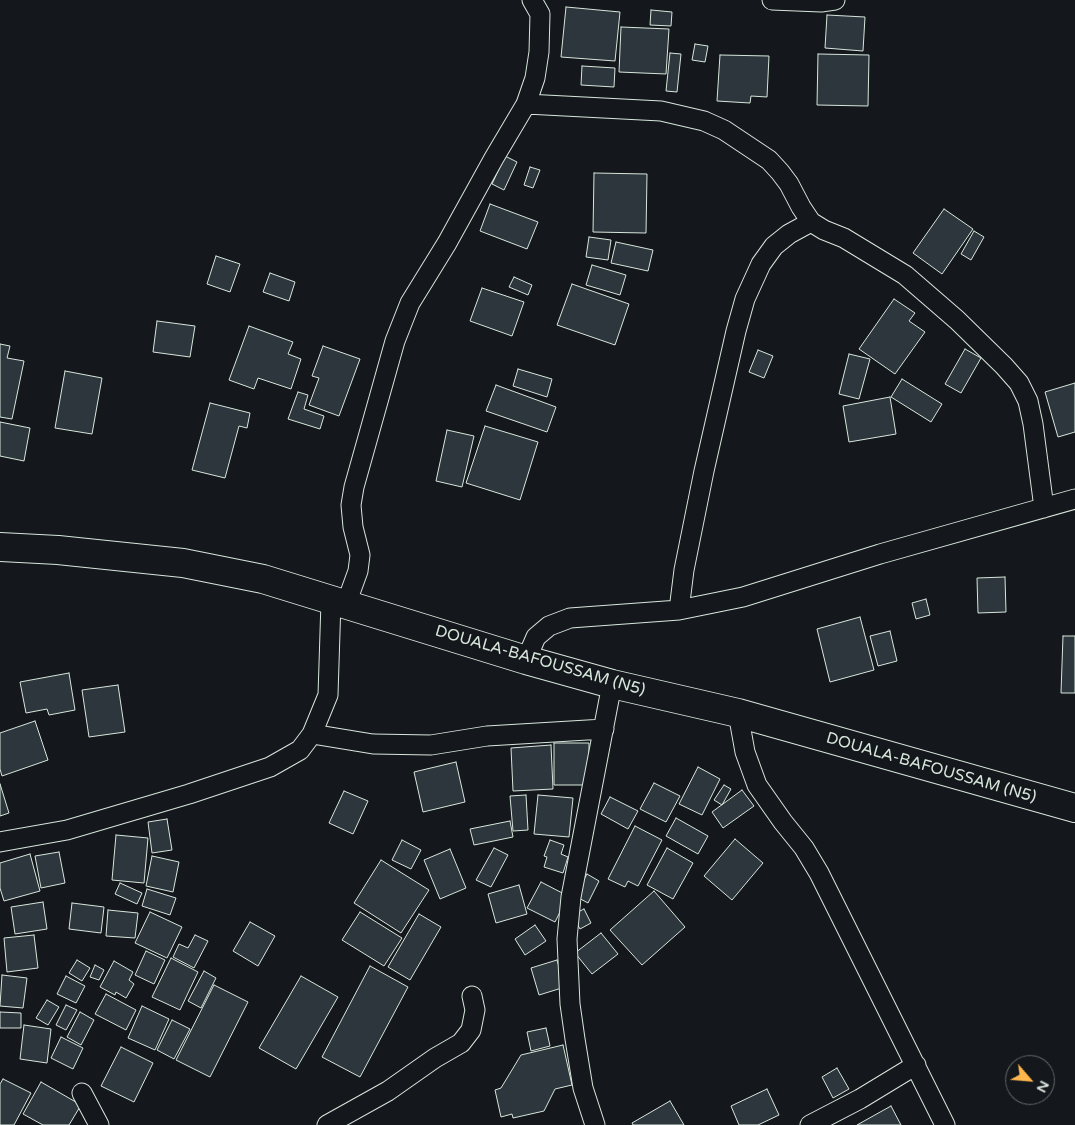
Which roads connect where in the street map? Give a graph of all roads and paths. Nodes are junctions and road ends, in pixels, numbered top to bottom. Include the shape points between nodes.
1 (532, 0) edge
2 (772, 0) edge
3 (835, 0) edge
4 (526, 104) junction
5 (810, 222) junction
6 (1075, 499) edge
7 (1044, 508) junction
8 (0, 548) edge
9 (339, 602) junction
10 (679, 610) junction
11 (526, 660) junction
12 (612, 684) junction
13 (738, 713) junction
14 (604, 729) junction
15 (312, 734) junction
16 (1075, 808) edge
17 (0, 842) edge
18 (472, 996) dead end
19 (916, 1065) junction
20 (82, 1093) dead end
21 (99, 1125) edge
22 (327, 1125) edge
23 (595, 1125) edge
24 (810, 1125) edge
25 (945, 1125) edge

1 - 4 street via 540,14 539,52
2 - 3 street
4 - 5 street via 661,111 704,121 724,130 769,160 788,184
4 - 9 street via 410,303 395,341 351,505 360,555 358,571
5 - 7 street via 844,238 905,275 957,320 1019,383 1028,401 1033,424
5 - 10 street via 774,246 761,264 745,299 704,471
6 - 7 street
7 - 10 street via 743,597
8 - 9 highway, DOUALA-BAFOUSSAM (N5) via 58,550 183,563 263,580
9 - 11 highway, DOUALA-BAFOUSSAM (N5)
9 - 15 street via 328,695
10 - 11 street via 570,618 549,626 536,637
11 - 12 highway, DOUALA-BAFOUSSAM (N5)
12 - 13 highway, DOUALA-BAFOUSSAM (N5)
12 - 14 street
13 - 16 highway, DOUALA-BAFOUSSAM (N5)
13 - 19 street via 745,752 756,785 819,873
14 - 15 street via 487,736 431,746 373,744
14 - 23 street via 571,897 567,939 575,1039 583,1088
15 - 17 street via 300,750 270,767 67,830
18 - 22 street via 475,1010 471,1030 461,1043 388,1091
19 - 24 street
19 - 25 street
20 - 21 street

